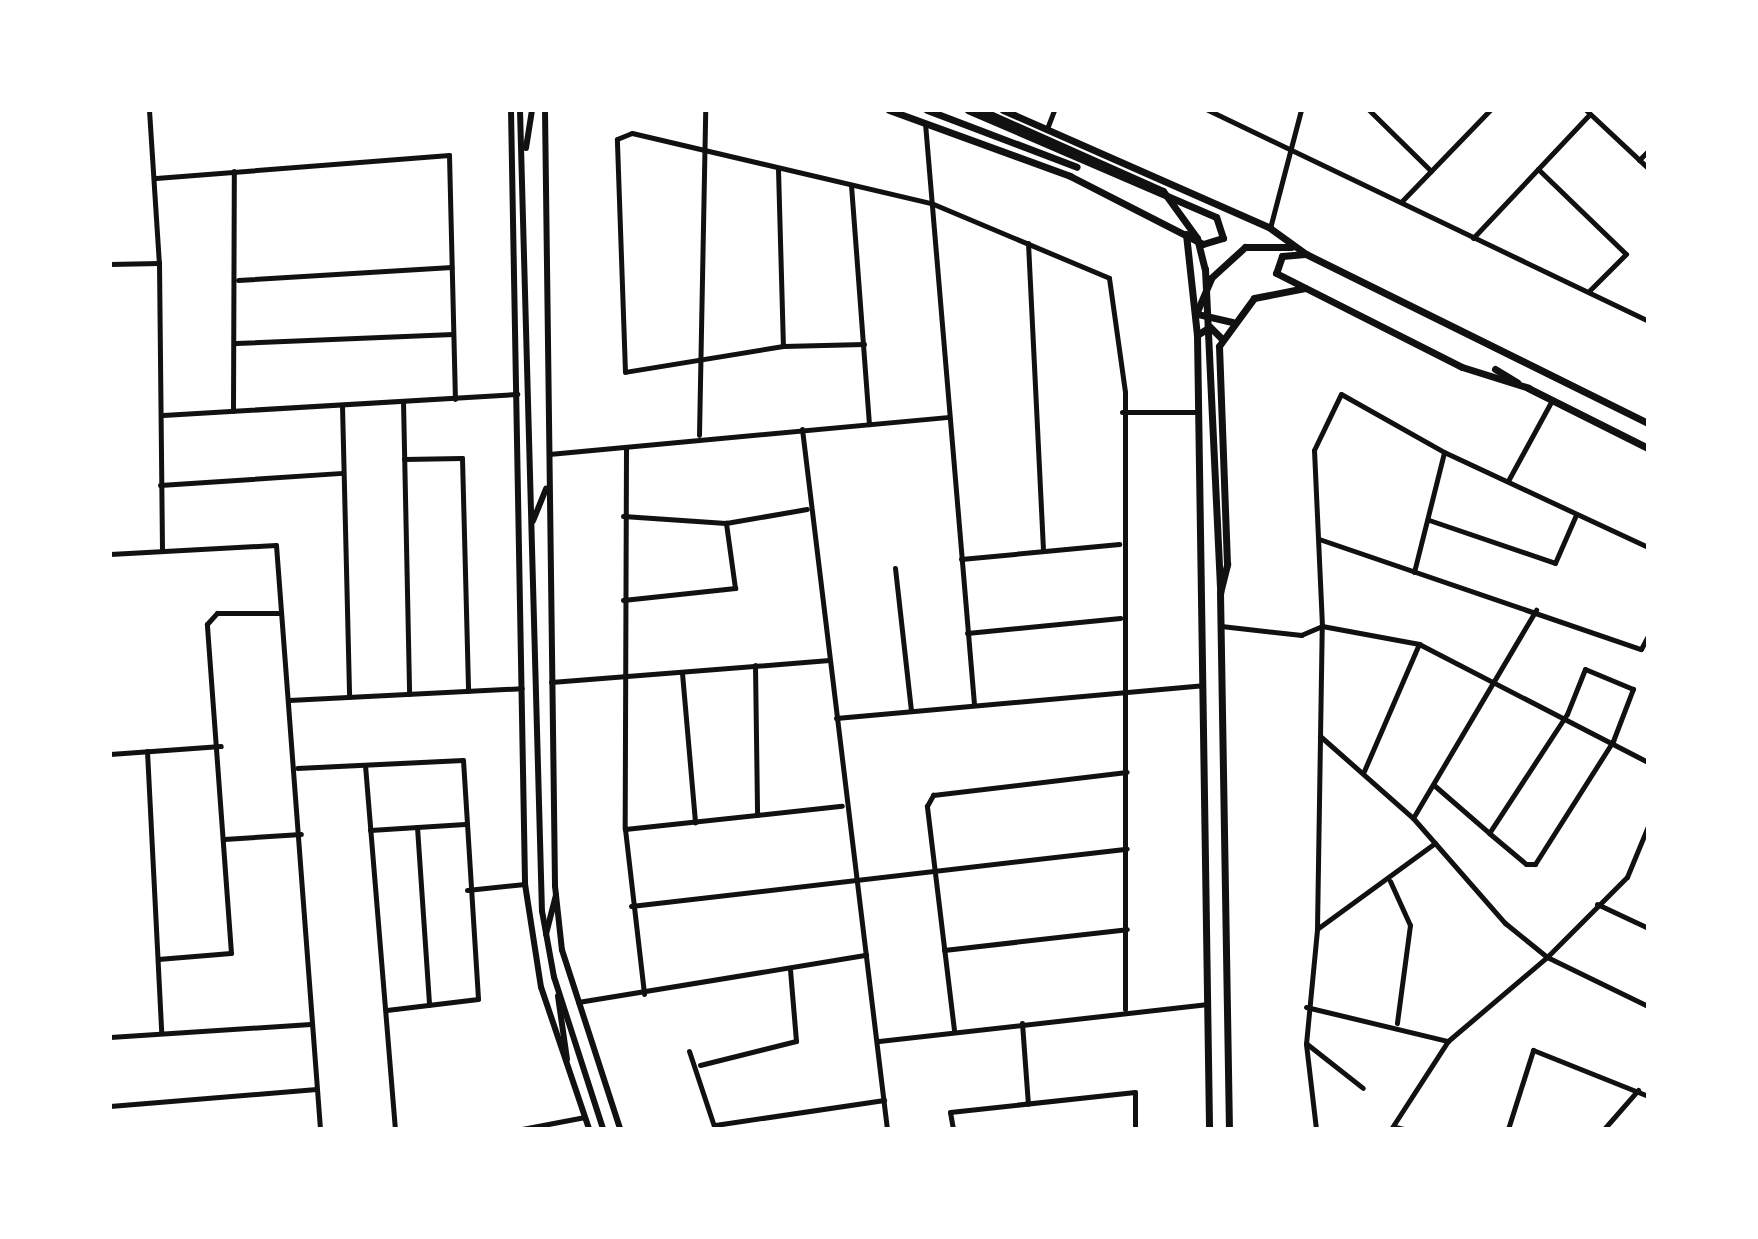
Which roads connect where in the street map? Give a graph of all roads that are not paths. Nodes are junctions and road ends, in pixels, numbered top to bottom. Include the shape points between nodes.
1 (149, 110) edge
2 (511, 110) edge
3 (520, 110) edge
4 (532, 110) edge
5 (545, 110) edge
6 (705, 110) edge
7 (889, 110) edge
8 (927, 110) edge
9 (968, 110) edge
10 (981, 110) edge
11 (1003, 110) edge
12 (1054, 110) edge
13 (1208, 110) edge
14 (1301, 110) edge
15 (1369, 110) edge
16 (1475, 110) edge
17 (1490, 110) edge
18 (1588, 112) edge
19 (1483, 117) junction
20 (925, 120) junction
21 (1048, 126) junction
22 (526, 148) junction
23 (1294, 151) junction
24 (1648, 151) edge
25 (703, 153) junction
26 (1639, 160) junction
27 (1077, 167) dead end
28 (1648, 168) edge
29 (778, 169) junction
30 (1538, 169) junction
31 (234, 171) junction
32 (1431, 171) junction
33 (156, 178) junction
34 (851, 185) junction
35 (1402, 201) junction
36 (931, 203) junction
37 (1270, 228) junction
38 (1177, 229) junction
39 (1473, 238) junction
40 (1028, 243) junction
41 (1297, 249) junction
42 (1306, 254) junction
43 (159, 263) junction
44 (110, 264) edge
45 (452, 267) junction
46 (238, 280) junction
47 (1305, 288) junction
48 (1589, 291) junction
49 (1196, 314) junction
50 (1648, 321) edge
51 (1232, 322) junction
52 (453, 334) junction
53 (1197, 335) junction
54 (1221, 338) junction
55 (236, 343) junction
56 (864, 344) junction
57 (783, 346) junction
58 (701, 356) junction
59 (1495, 369) dead end
60 (1529, 388) junction
61 (519, 394) junction
62 (455, 399) junction
63 (1552, 399) junction
64 (403, 401) junction
65 (342, 405) junction
66 (233, 411) junction
67 (1122, 412) junction
68 (1197, 412) junction
69 (163, 415) junction
70 (949, 417) junction
71 (1648, 423) edge
72 (869, 424) junction
73 (802, 429) junction
74 (699, 435) junction
75 (626, 448) junction
76 (1648, 448) edge
77 (1444, 452) junction
78 (549, 454) junction
79 (404, 459) junction
80 (343, 473) junction
81 (1509, 479) junction
82 (160, 485) junction
83 (548, 486) junction
84 (807, 509) junction
85 (1576, 515) junction
86 (623, 516) junction
87 (1429, 520) junction
88 (533, 521) junction
89 (726, 523) junction
90 (1319, 539) junction
91 (1119, 544) junction
92 (1648, 547) edge
93 (162, 550) junction
94 (1043, 551) junction
95 (110, 554) edge
96 (961, 559) junction
97 (895, 568) dead end
98 (1414, 572) junction
99 (1220, 593) junction
100 (623, 600) junction
101 (1536, 610) junction
102 (279, 613) junction
103 (1120, 618) junction
104 (1221, 626) junction
105 (1322, 626) junction
106 (967, 633) junction
107 (1648, 636) edge
108 (1419, 644) junction
109 (829, 660) junction
110 (755, 665) junction
111 (682, 673) junction
112 (624, 678) junction
113 (1497, 679) junction
114 (549, 682) junction
115 (1203, 685) junction
116 (522, 688) junction
117 (1123, 689) junction
118 (468, 691) junction
119 (409, 694) junction
120 (349, 697) junction
121 (289, 700) junction
122 (974, 704) junction
123 (911, 711) junction
124 (1567, 714) junction
125 (836, 718) junction
126 (1319, 735) junction
127 (1613, 741) junction
128 (221, 746) junction
129 (147, 751) junction
130 (110, 754) edge
131 (1648, 762) edge
132 (365, 765) junction
133 (297, 768) junction
134 (1127, 772) junction
135 (1364, 772) junction
136 (1435, 786) junction
137 (843, 806) junction
138 (757, 815) junction
139 (1413, 818) junction
140 (695, 822) junction
141 (465, 824) junction
142 (1648, 826) edge
143 (417, 827) junction
144 (625, 829) junction
145 (370, 830) junction
146 (1489, 833) junction
147 (301, 834) junction
148 (224, 839) junction
149 (1435, 843) junction
150 (1127, 849) junction
151 (933, 873) junction
152 (1390, 881) junction
153 (525, 884) junction
154 (854, 884) junction
155 (467, 890) junction
156 (556, 894) junction
157 (1597, 904) junction
158 (631, 906) junction
159 (1648, 928) edge
160 (1127, 929) junction
161 (1317, 929) junction
162 (545, 942) junction
163 (944, 950) junction
164 (866, 955) junction
165 (1547, 957) junction
166 (158, 959) junction
167 (790, 970) junction
168 (559, 993) junction
169 (644, 994) junction
170 (577, 1002) junction
171 (1208, 1004) junction
172 (429, 1005) junction
173 (1648, 1006) edge
174 (1306, 1007) junction
175 (1125, 1009) junction
176 (387, 1010) junction
177 (1022, 1023) junction
178 (1397, 1023) junction
179 (311, 1024) junction
180 (954, 1030) junction
181 (161, 1032) junction
182 (110, 1037) edge
183 (879, 1041) junction
184 (1448, 1041) junction
185 (1306, 1044) junction
186 (689, 1051) dead end
187 (566, 1064) junction
188 (700, 1065) junction
189 (1363, 1088) dead end
190 (317, 1089) junction
191 (1638, 1090) junction
192 (1648, 1096) edge
193 (884, 1100) junction
194 (1028, 1104) junction
195 (110, 1106) edge
196 (585, 1117) junction
197 (715, 1127) edge
198 (1393, 1128) edge
199 (320, 1129) edge
200 (395, 1129) edge
201 (522, 1129) edge
202 (589, 1129) edge
203 (603, 1129) edge
204 (620, 1129) edge
205 (887, 1129) edge
206 (953, 1129) edge
207 (1135, 1129) edge
208 (1209, 1129) edge
209 (1229, 1129) edge
210 (1316, 1129) edge
211 (1404, 1129) edge
212 (1508, 1129) edge
213 (1604, 1129) edge

1 - 33 street
2 - 61 street
3 - 22 street
4 - 22 street
5 - 78 street
6 - 25 street
7 - 20 main road
8 - 27 main road
9 - 38 main road via 1216,217 1225,228 1214,245
10 - 99 main road via 1163,191 1197,238 1205,269
11 - 21 main road
12 - 21 street
13 - 23 street
14 - 23 street
15 - 32 street
16 - 19 street
17 - 19 street
18 - 26 street
18 - 30 street
19 - 32 street
20 - 36 street
20 - 38 main road via 1070,176
21 - 37 main road
22 - 88 street
23 - 35 street
23 - 37 street
24 - 26 street
25 - 29 street
25 - 58 street
25 - 58 street via 632,133 617,139 625,372
26 - 28 street
29 - 34 street
29 - 57 street
30 - 39 street
30 - 48 street via 1626,254
31 - 33 street
31 - 45 street via 449,155
31 - 46 street
32 - 35 street
33 - 43 street
34 - 36 street
34 - 56 street
35 - 39 street
36 - 40 street
36 - 70 street
37 - 41 main road
38 - 49 main road via 1190,237
39 - 48 street
40 - 67 street via 1109,278
40 - 94 street
41 - 42 main road
41 - 49 main road via 1266,243 1228,258
42 - 47 main road via 1282,256 1275,266 1279,277
42 - 71 main road
43 - 44 street
43 - 69 street
45 - 46 street
45 - 52 street
46 - 55 street
47 - 51 main road via 1254,298
47 - 60 main road via 1462,367
48 - 50 street
49 - 51 main road
49 - 53 main road
51 - 54 main road
52 - 55 street
52 - 62 street
53 - 54 main road via 1210,327
53 - 68 main road
54 - 99 main road via 1227,564
55 - 66 street
56 - 57 street
56 - 72 street
57 - 58 street
58 - 74 street
59 - 60 main road
60 - 63 main road
61 - 62 street
61 - 116 street
62 - 64 street
63 - 76 main road
63 - 81 street
64 - 65 street
64 - 79 street
65 - 66 street
65 - 80 street
66 - 69 street
67 - 68 street
67 - 91 street
68 - 115 main road
69 - 82 street
70 - 72 street
70 - 96 street
72 - 73 street
73 - 74 street
73 - 84 street
74 - 75 street
75 - 78 street
75 - 86 street
77 - 81 street
77 - 87 street
77 - 90 street via 1341,394 1314,450
78 - 83 street
79 - 118 street via 462,458
79 - 119 street
80 - 82 street
80 - 120 street
81 - 85 street
82 - 93 street
83 - 88 street
83 - 114 street
84 - 89 street
84 - 109 street
85 - 87 street via 1555,563
85 - 92 street
86 - 89 street
86 - 100 street
87 - 98 street
88 - 162 street
89 - 100 street via 735,588
90 - 98 street
90 - 105 street
91 - 94 street
91 - 103 street
93 - 95 street
93 - 102 street via 276,545
94 - 96 street
96 - 106 street
97 - 123 street
98 - 101 street
99 - 104 main road
100 - 112 street
101 - 107 street via 1641,649
101 - 113 street
102 - 121 street
102 - 128 street via 209,616
103 - 106 street
103 - 117 street
104 - 105 street via 1301,635
104 - 209 main road
105 - 108 street
105 - 126 street
106 - 122 street
108 - 113 street
108 - 135 street
109 - 110 street
109 - 125 street
110 - 111 street
110 - 138 street
111 - 112 street
111 - 140 street
112 - 114 street
112 - 144 street
113 - 124 street
113 - 136 street
114 - 156 street
115 - 117 street
115 - 171 main road
116 - 118 street
116 - 153 street
117 - 122 street
117 - 134 street
118 - 119 street
119 - 120 street
120 - 121 street
121 - 133 street
122 - 123 street
123 - 125 street
124 - 127 street
124 - 127 street via 1585,669 1633,689
124 - 146 street
125 - 137 street
126 - 135 street
126 - 161 street
127 - 131 street
127 - 146 street via 1546,857 1526,864
128 - 129 street
128 - 148 street
129 - 130 street
129 - 166 street
132 - 133 street
132 - 141 street via 463,760
132 - 145 street
133 - 147 street
134 - 150 street
134 - 151 street via 933,795 927,806
135 - 139 street
136 - 139 street
136 - 146 street
137 - 138 street
137 - 154 street
138 - 140 street
139 - 149 street
140 - 144 street
141 - 143 street
141 - 155 street
142 - 157 street via 1627,877
143 - 145 street
143 - 172 street
144 - 158 street
145 - 176 street
147 - 148 street
147 - 179 street
148 - 166 street via 231,953
149 - 152 street
149 - 165 street via 1505,923
150 - 151 street
150 - 160 street
151 - 154 street
151 - 163 street
152 - 161 street
152 - 178 street via 1410,925
153 - 155 street
153 - 187 street via 541,987
154 - 158 street
154 - 164 street
155 - 172 street via 478,999
156 - 162 street
156 - 170 street
157 - 159 street
157 - 165 street
158 - 169 street
160 - 163 street
160 - 175 street
161 - 174 street
162 - 168 street
163 - 180 street
164 - 167 street
164 - 183 street
165 - 173 street
165 - 184 street
166 - 181 street
167 - 169 street
167 - 188 street via 796,1041
168 - 187 street
168 - 203 street
169 - 170 street
170 - 204 street
171 - 175 street
171 - 208 main road
172 - 176 street
174 - 178 street
174 - 185 street
175 - 177 street
176 - 200 street
177 - 180 street
177 - 194 street
178 - 184 street
179 - 181 street
179 - 190 street
180 - 183 street
181 - 182 street
183 - 193 street
184 - 198 street
185 - 189 street
185 - 210 street
186 - 188 street
187 - 196 street
188 - 197 street
190 - 195 street
190 - 199 street
191 - 192 street
191 - 212 street via 1533,1050
191 - 213 street
193 - 197 street
193 - 205 street
194 - 206 street via 950,1112
194 - 207 street via 1135,1092
196 - 201 street
196 - 202 street
198 - 211 street

